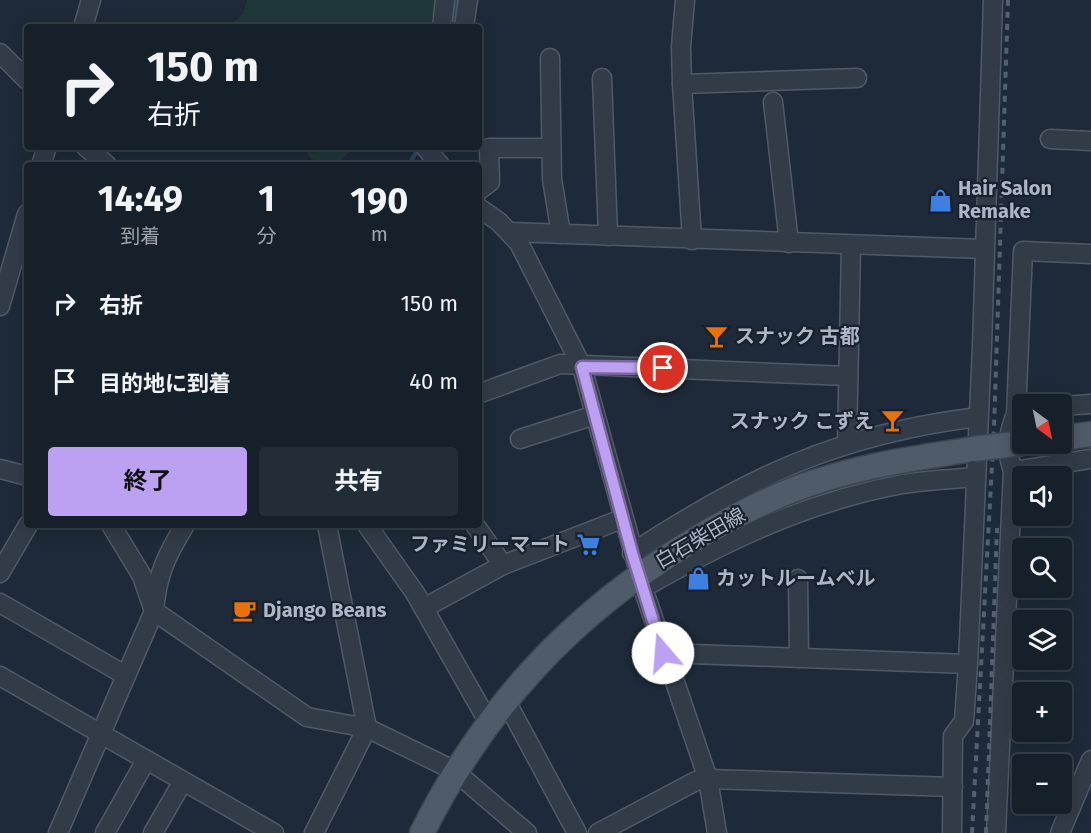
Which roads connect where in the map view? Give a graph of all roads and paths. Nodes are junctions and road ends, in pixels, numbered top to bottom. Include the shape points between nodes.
1 (91, 0) edge
2 (445, 0) edge
3 (468, 0) edge
4 (685, 0) edge
5 (993, 0) edge
6 (84, 24) edge
7 (442, 24) edge
8 (464, 24) edge
9 (0, 53) edge
10 (550, 58) dead end
11 (24, 77) edge
12 (602, 78) dead end
13 (856, 78) dead end
14 (682, 84) junction
15 (773, 102) dead end
16 (1050, 139) dead end
17 (1091, 141) edge
18 (551, 148) junction
19 (90, 150) edge
20 (104, 162) edge
21 (482, 188) edge
22 (482, 210) edge
23 (24, 224) edge
24 (510, 232) junction
25 (561, 234) junction
26 (608, 236) junction
27 (692, 240) junction
28 (789, 243) junction
29 (851, 246) junction
30 (984, 249) junction
31 (1091, 254) edge
32 (0, 306) edge
33 (582, 367) junction
34 (849, 376) junction
35 (482, 393) edge
36 (1020, 394) edge
37 (1091, 404) edge
38 (1072, 405) edge
39 (595, 415) junction
40 (978, 417) junction
41 (1012, 423) edge
42 (1091, 434) edge
43 (1072, 437) edge
44 (520, 439) dead end
45 (847, 444) junction
46 (1012, 444) edge
47 (1091, 459) edge
48 (1046, 466) edge
49 (1012, 468) edge
50 (0, 469) edge
51 (24, 475) edge
52 (976, 477) junction
53 (1012, 492) edge
54 (622, 519) junction
55 (26, 528) edge
56 (113, 528) edge
57 (183, 528) edge
58 (328, 528) edge
59 (369, 528) edge
60 (477, 528) edge
61 (503, 565) junction
62 (638, 572) junction
63 (0, 573) edge
64 (798, 579) dead end
65 (0, 603) edge
66 (424, 608) junction
67 (154, 611) junction
68 (663, 653) junction
69 (799, 658) junction
70 (968, 664) junction
71 (126, 675) junction
72 (0, 676) edge
73 (506, 701) junction
74 (489, 723) junction
75 (367, 728) junction
76 (99, 733) junction
77 (146, 760) junction
78 (1091, 760) edge
79 (455, 773) junction
80 (708, 779) junction
81 (183, 781) junction
82 (953, 787) junction
83 (58, 833) edge
84 (105, 833) edge
85 (153, 833) edge
86 (274, 833) edge
87 (314, 833) edge
88 (422, 833) edge
89 (527, 833) edge
90 (577, 833) edge
91 (598, 833) edge
92 (717, 833) edge
93 (952, 833) edge
94 (996, 833) edge
95 (1060, 833) edge

1 - 6 street
2 - 7 street
3 - 8 street
4 - 14 street
5 - 30 street
9 - 11 street
10 - 18 street
12 - 26 street
13 - 14 street
14 - 27 street
15 - 28 street
16 - 17 street
18 - 21 street via 489,148 490,182
18 - 25 street
19 - 20 street
22 - 24 street
23 - 32 street
24 - 25 street
24 - 33 street
25 - 26 street
26 - 27 street
27 - 28 street
28 - 29 street
29 - 30 street
29 - 34 street
30 - 40 street
31 - 36 street via 1023,251
33 - 34 street via 706,368
33 - 35 street via 560,364
33 - 39 street
34 - 45 street
37 - 38 street
39 - 44 street
39 - 54 street
40 - 45 street via 930,423
40 - 52 street
41 - 49 street via 1008,458
42 - 43 main road
45 - 62 street via 803,459 721,497
46 - 62 main road, 白石柴田線, bridge via 873,465 818,481 756,505
47 - 48 street
50 - 51 street
52 - 62 street via 904,484 806,508 706,552
52 - 70 street
53 - 94 street
54 - 61 street
54 - 62 street
55 - 63 street
56 - 67 street via 142,576
57 - 67 street via 166,555
58 - 75 street
59 - 66 street
60 - 61 street
61 - 66 street
62 - 68 street
62 - 73 main road, 白石柴田線 via 581,619
64 - 69 street
65 - 71 street
66 - 74 street
67 - 71 street
67 - 75 street via 308,717
68 - 69 street
68 - 80 street
69 - 70 street
70 - 82 street via 964,721 953,736
71 - 76 street
72 - 76 street
73 - 74 main road, 白石柴田線
73 - 90 street
74 - 79 main road, 白石柴田線
75 - 79 street
75 - 87 street
76 - 77 street
76 - 83 street
77 - 81 street
77 - 84 street
78 - 95 street
79 - 88 main road, 白石柴田線
79 - 89 street
80 - 82 street
80 - 91 street via 696,781
80 - 92 street
81 - 85 street
81 - 86 street
82 - 93 street

